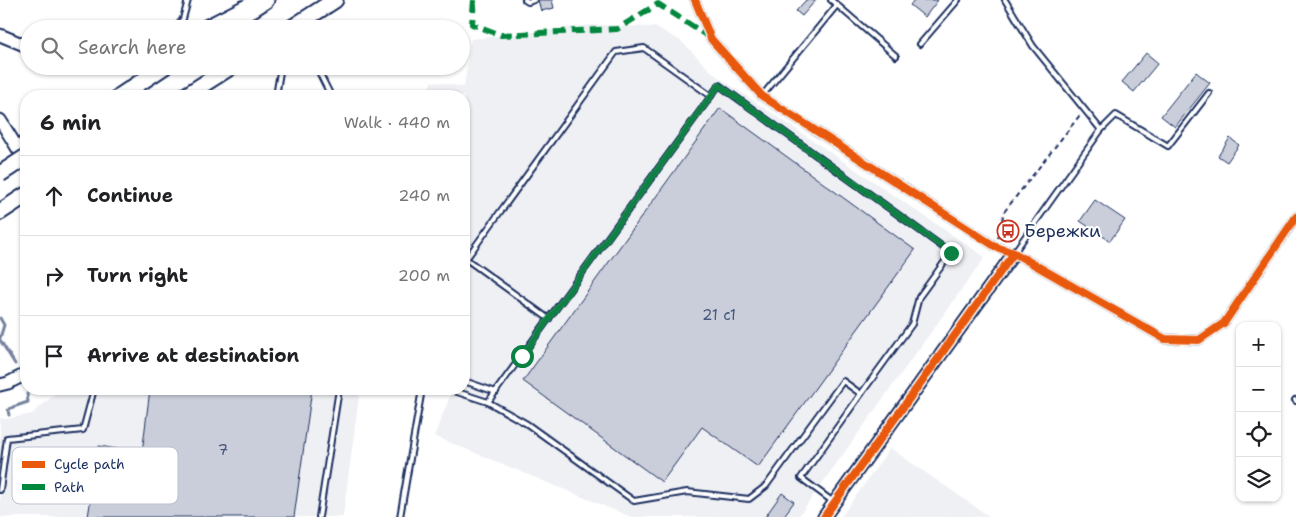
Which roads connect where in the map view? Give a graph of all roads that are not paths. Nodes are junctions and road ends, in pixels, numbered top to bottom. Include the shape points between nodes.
1 (188, 0) edge
2 (256, 0) edge
3 (266, 0) edge
4 (335, 0) edge
5 (525, 0) edge
6 (534, 0) edge
7 (695, 0) edge
8 (831, 0) edge
9 (958, 0) edge
10 (1005, 0) edge
11 (837, 5) junction
12 (182, 20) edge
13 (217, 20) edge
14 (236, 20) edge
15 (304, 20) edge
16 (0, 35) edge
17 (20, 43) edge
18 (920, 44) dead end
19 (896, 56) dead end
20 (152, 75) edge
21 (218, 75) edge
22 (280, 75) edge
23 (320, 75) edge
24 (129, 90) edge
25 (194, 90) edge
26 (277, 90) edge
27 (328, 90) edge
28 (1209, 93) dead end
29 (711, 96) junction
30 (762, 96) junction
31 (0, 120) edge
32 (1101, 130) junction
33 (20, 152) edge
34 (20, 161) edge
35 (0, 174) edge
36 (20, 199) edge
37 (0, 212) edge
38 (1296, 217) edge
39 (1014, 253) junction
40 (470, 254) edge
41 (470, 262) edge
42 (549, 319) junction
43 (20, 377) edge
44 (470, 383) edge
45 (0, 384) edge
46 (496, 392) junction
47 (861, 394) junction
48 (92, 395) edge
49 (338, 395) edge
50 (421, 395) edge
51 (466, 395) edge
52 (488, 402) junction
53 (0, 490) edge
54 (834, 503) junction
55 (319, 517) edge
56 (400, 517) edge
57 (824, 517) edge

1 - 12 lane
2 - 13 street
3 - 14 highway
4 - 15 highway
5 - 6 lane
7 - 30 street via 712,39
8 - 11 lane
9 - 18 lane
10 - 32 lane via 1033,46
11 - 19 lane
11 - 30 lane
16 - 17 street
20 - 24 highway
21 - 25 highway
22 - 26 lane
23 - 27 lane
28 - 32 lane via 1168,146 1116,115
29 - 40 lane via 644,48 616,52
29 - 42 lane
29 - 47 lane via 719,85 951,253 919,297 912,324
30 - 39 street via 996,247
31 - 33 street
32 - 39 lane
34 - 35 highway, bridge
36 - 37 highway
38 - 39 street via 1224,323 1199,340 1165,339
39 - 54 street
41 - 42 lane
42 - 46 lane
43 - 45 street
44 - 46 lane
46 - 52 lane
47 - 52 lane via 843,381 766,486 748,499 687,492 634,501 527,424
47 - 54 lane via 800,478
48 - 53 lane via 83,430 7,438
49 - 55 lane
50 - 56 lane
51 - 52 lane
54 - 57 street

